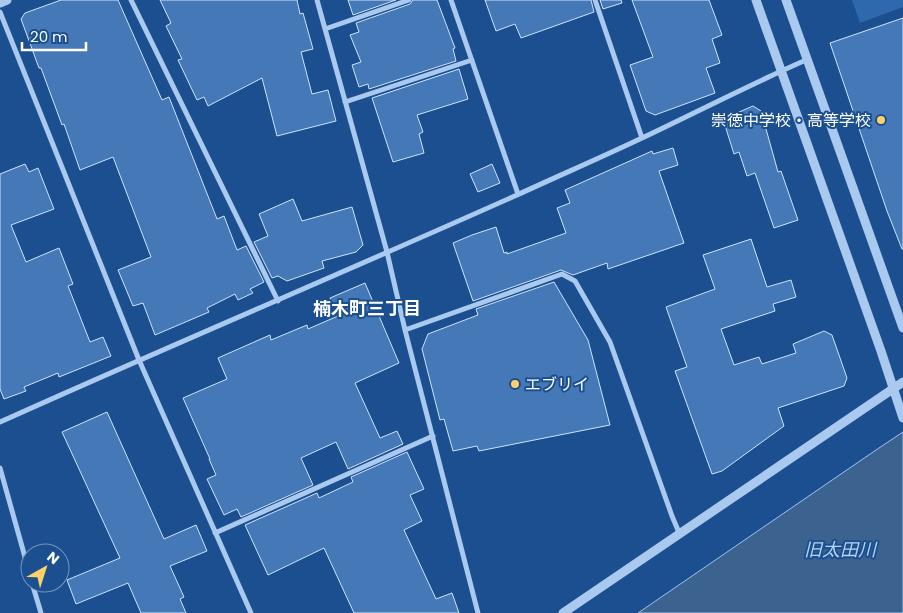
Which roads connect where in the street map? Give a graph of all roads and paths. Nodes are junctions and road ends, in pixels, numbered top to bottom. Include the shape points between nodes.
1 (7, 0) edge
2 (131, 0) edge
3 (317, 0) edge
4 (409, 0) edge
5 (451, 0) edge
6 (595, 0) edge
7 (756, 0) edge
8 (786, 0) edge
9 (0, 3) edge
10 (0, 12) edge
11 (325, 29) junction
12 (472, 60) junction
13 (806, 60) junction
14 (780, 72) junction
15 (345, 102) junction
16 (642, 138) junction
17 (518, 194) junction
18 (387, 252) junction
19 (278, 301) junction
20 (903, 328) edge
21 (405, 330) junction
22 (139, 360) junction
23 (903, 382) edge
24 (893, 389) junction
25 (903, 417) edge
26 (0, 422) edge
27 (433, 436) junction
28 (0, 468) edge
29 (215, 533) junction
30 (680, 535) junction
31 (21, 543) edge
32 (35, 593) edge
33 (40, 613) edge
34 (252, 613) edge
35 (478, 613) edge
36 (563, 613) edge

1 - 9 street
2 - 19 street
3 - 11 street
4 - 11 street
5 - 12 street
6 - 16 street
7 - 14 street
8 - 13 street
10 - 22 street
11 - 15 street
12 - 15 street
12 - 17 street
13 - 14 street
13 - 20 street
14 - 16 street
14 - 24 street
15 - 18 street
16 - 17 street
17 - 18 street
18 - 19 street
18 - 21 street
19 - 22 street
21 - 27 street
21 - 30 street via 562,274 575,281 610,342
22 - 26 street
22 - 29 street
23 - 24 street
24 - 25 street
24 - 30 street
27 - 29 street
27 - 35 street
28 - 31 street
29 - 34 street
30 - 36 street
32 - 33 street

